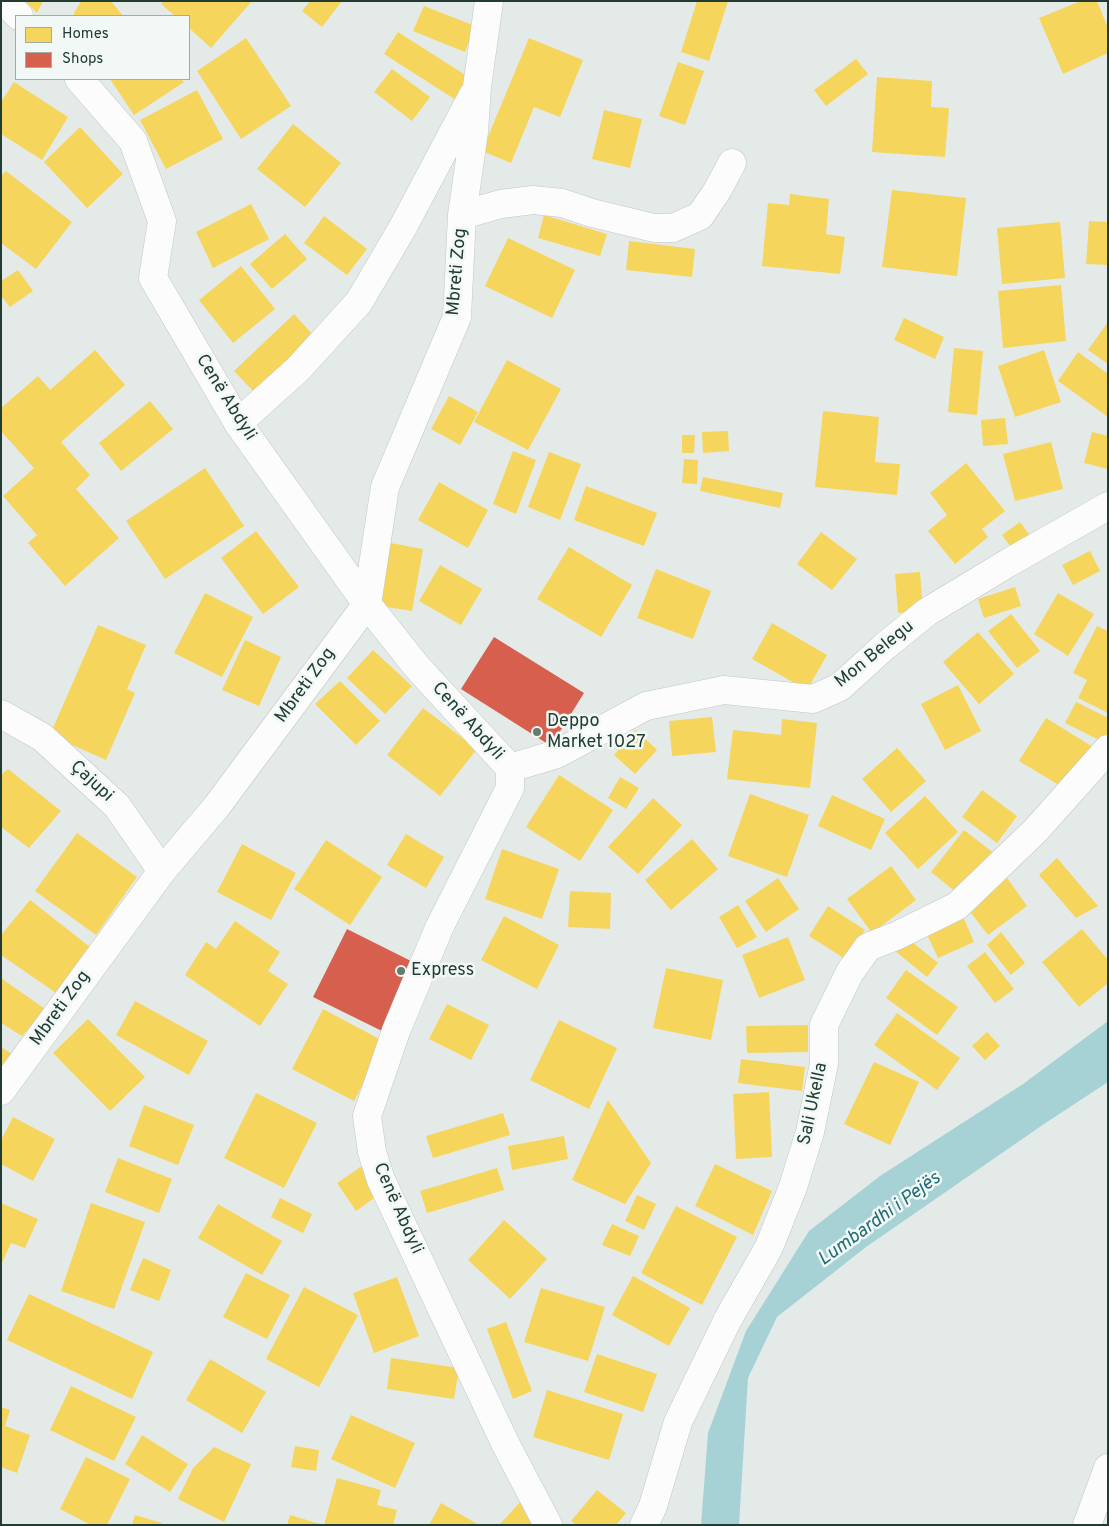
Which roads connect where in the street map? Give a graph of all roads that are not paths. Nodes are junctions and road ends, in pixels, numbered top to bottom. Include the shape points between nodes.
1 (4, 1) edge
2 (489, 1) edge
3 (18, 15) edge
4 (80, 80) edge
5 (477, 87) junction
6 (732, 163) dead end
7 (462, 215) junction
8 (238, 423) junction
9 (1108, 506) edge
10 (366, 604) junction
11 (1, 714) edge
12 (1108, 749) edge
13 (510, 768) junction
14 (162, 871) junction
15 (1, 1091) edge
16 (1107, 1472) edge
17 (548, 1525) edge
18 (644, 1525) edge
19 (1086, 1525) edge

1 - 3 street
2 - 5 street, Mbreti Zog
4 - 8 street, Cenë Abdyli via 133,141 162,221 153,278
5 - 7 street, Mbreti Zog
5 - 8 street, Mbreti Zog via 359,302 298,369
6 - 7 street, Mbreti Zog via 700,216 673,228 654,228 562,203 533,200 501,204
7 - 10 street, Mbreti Zog via 457,316 385,487
8 - 10 street, Cenë Abdyli
9 - 13 street, Mon Belegu via 927,612 840,687 813,699 724,690 646,706 557,754
10 - 13 street, Cenë Abdyli via 417,666
10 - 14 street, Mbreti Zog via 217,806
11 - 14 street, Çajupi via 42,737 116,806
12 - 18 street, Sali Ukella via 1036,830 957,906 868,947 850,972 824,1025 824,1064 810,1132 789,1196 769,1247 727,1321 678,1422
13 - 17 street, Cenë Abdyli via 510,788 439,928 396,1031 367,1116 372,1152 381,1180 505,1443
14 - 15 street, Mbreti Zog
16 - 19 street

